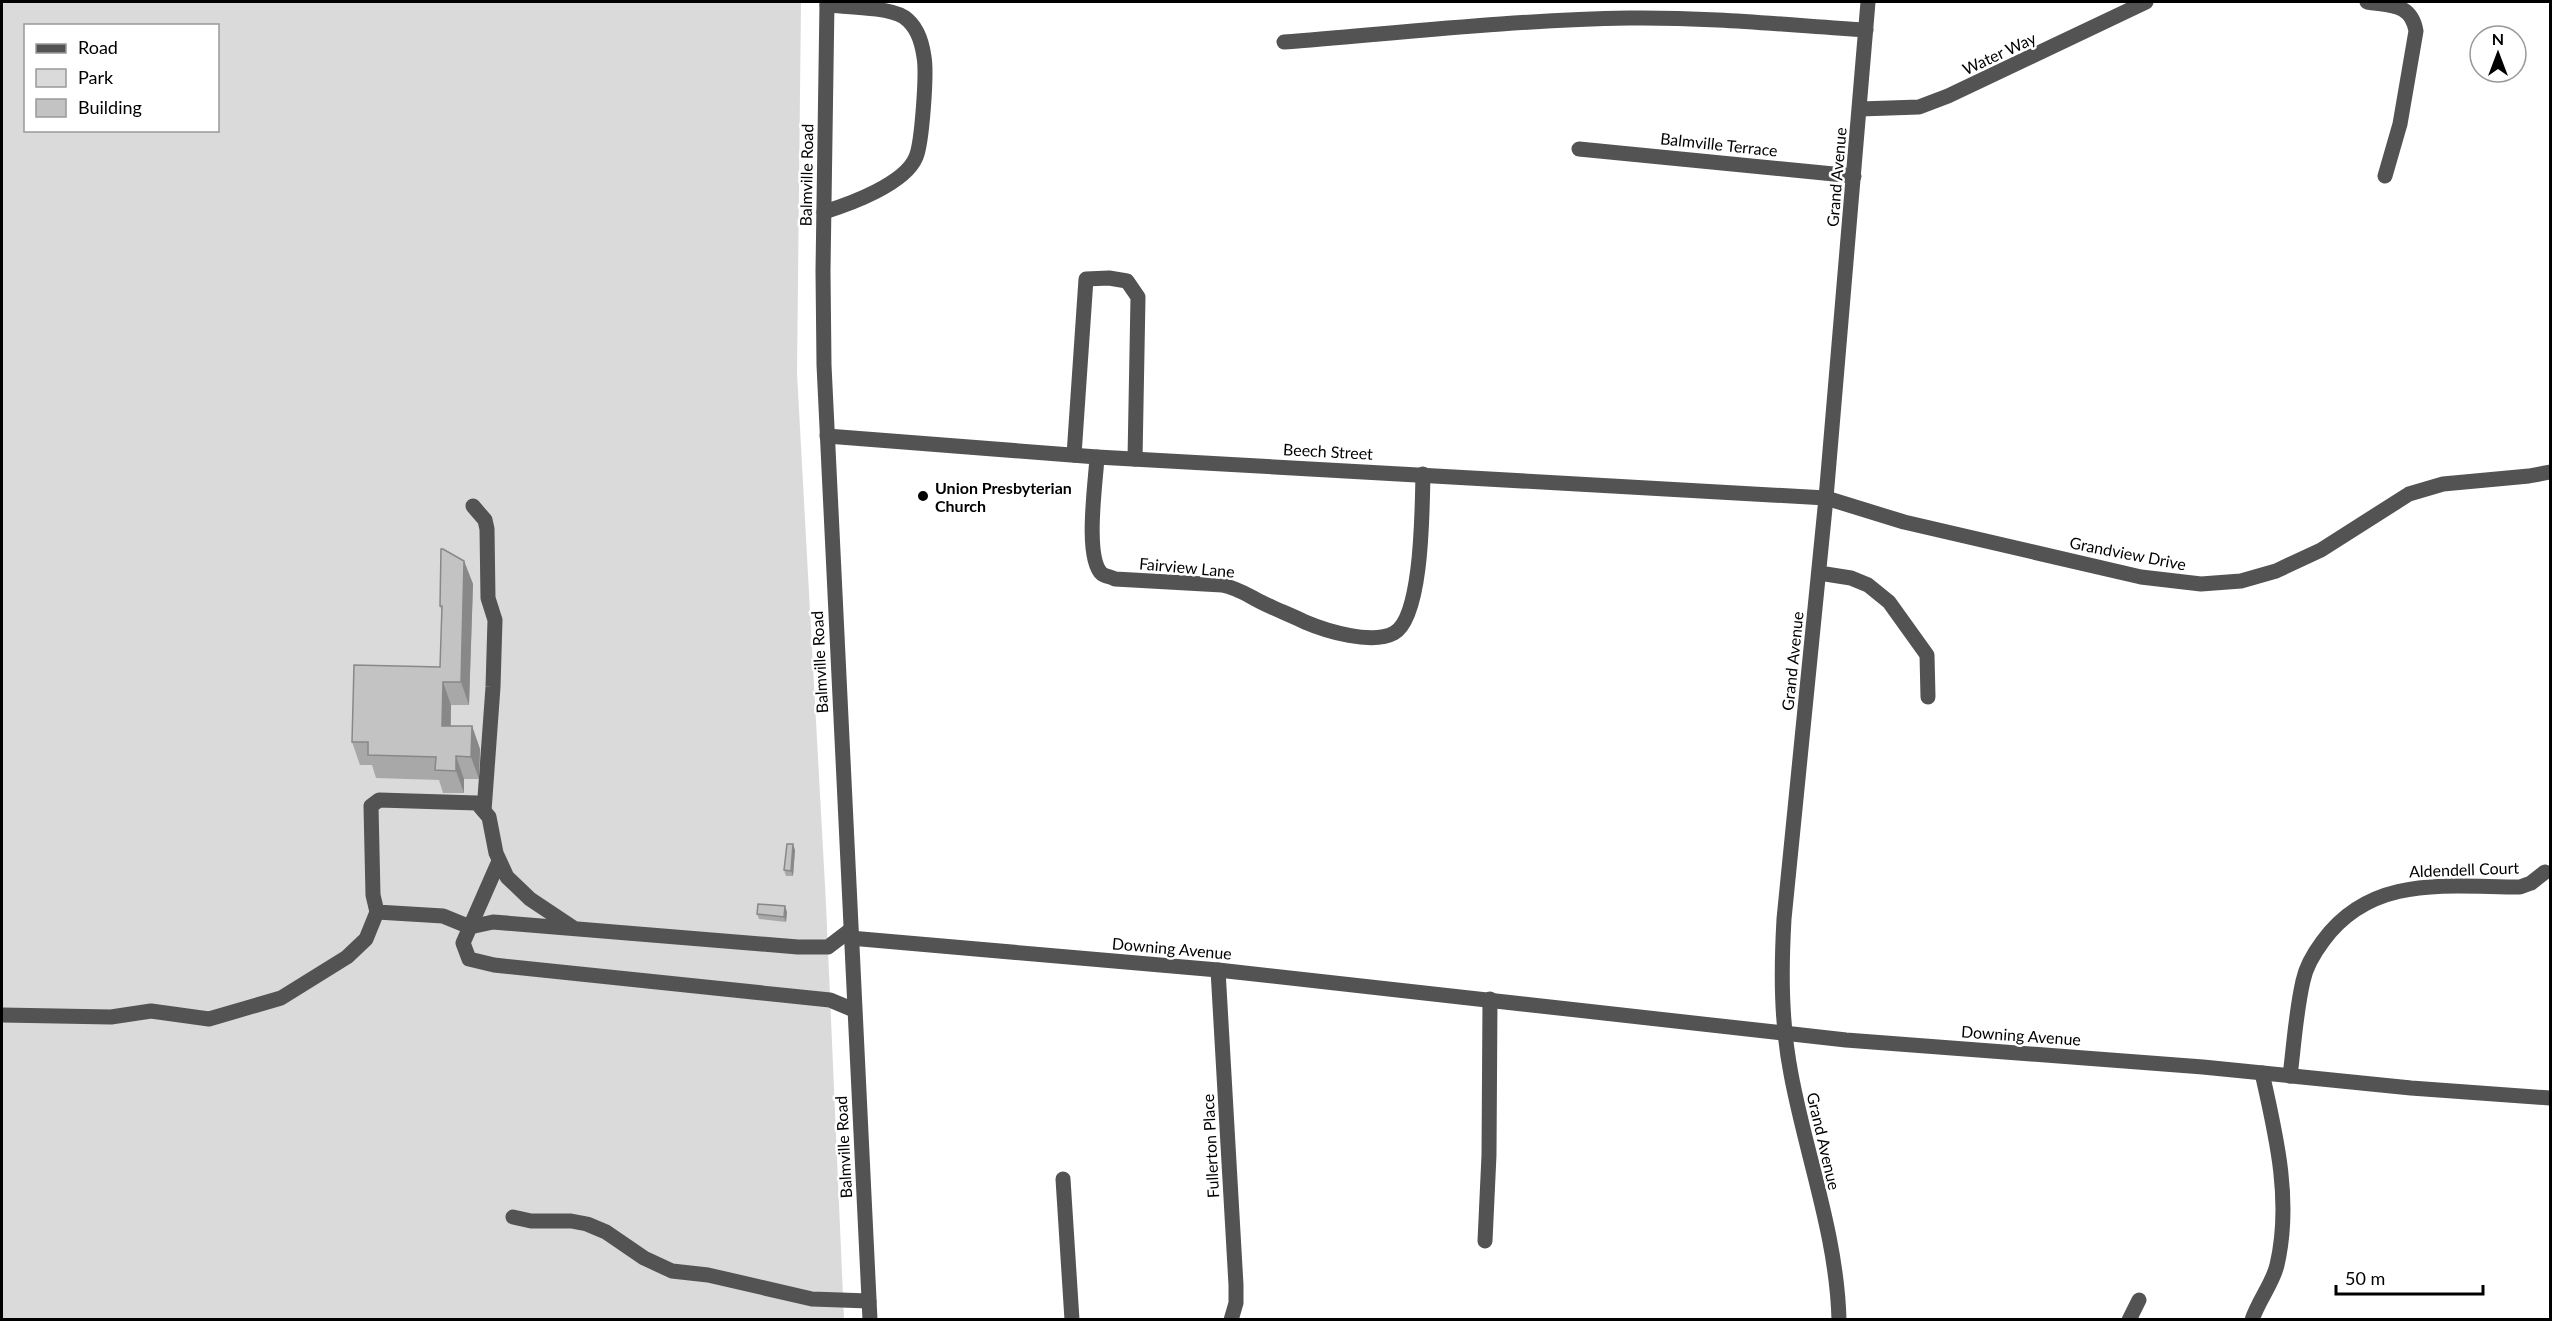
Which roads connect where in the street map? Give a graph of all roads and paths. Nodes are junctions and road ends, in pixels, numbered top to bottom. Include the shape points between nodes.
1 (1868, 2) edge
2 (2146, 2) edge
3 (2367, 2) edge
4 (827, 3) edge
5 (1866, 30) junction
6 (1284, 42) dead end
7 (1860, 108) junction
8 (1580, 148) dead end
9 (1854, 176) junction
10 (2385, 176) dead end
11 (824, 212) junction
12 (827, 436) junction
13 (1074, 455) junction
14 (1097, 457) junction
15 (1135, 459) junction
16 (2550, 472) edge
17 (1423, 474) junction
18 (1826, 498) junction
19 (473, 506) dead end
20 (1819, 573) junction
21 (1928, 697) dead end
22 (484, 811) junction
23 (499, 861) junction
24 (2545, 872) dead end
25 (377, 912) junction
26 (470, 927) junction
27 (575, 929) junction
28 (850, 934) junction
29 (1218, 970) junction
30 (1490, 999) junction
31 (854, 1010) junction
32 (2, 1015) edge
33 (1785, 1032) junction
34 (2262, 1073) junction
35 (2290, 1076) junction
36 (2550, 1098) edge
37 (1063, 1179) dead end
38 (513, 1217) dead end
39 (1485, 1240) dead end
40 (2139, 1300) dead end
41 (869, 1301) junction
42 (870, 1320) edge
43 (1072, 1320) edge
44 (1231, 1320) edge
45 (1839, 1320) edge
46 (2129, 1320) edge
47 (2252, 1320) edge

1 - 5 street, Grand Avenue
2 - 7 street, Water Way via 1919,107
3 - 10 street via 2403,9 2414,18 2416,31 2400,124
4 - 11 street, Balmville Road
4 - 11 street via 904,17 918,33 925,58 916,157 883,188
5 - 6 street via 1631,18
5 - 7 street, Grand Avenue
7 - 9 street, Grand Avenue
8 - 9 street, Balmville Terrace
9 - 18 street, Grand Avenue
11 - 12 street, Balmville Road
12 - 13 street, Beech Street
12 - 28 street, Balmville Road
13 - 14 street, Beech Street
13 - 15 street via 1086,279 1109,278 1127,281 1138,297
14 - 15 street, Beech Street
14 - 17 street, Fairview Lane via 1092,547 1102,574 1115,579 1238,588 1324,630 1356,636 1387,636 1397,632 1408,615 1419,556
15 - 17 street, Beech Street
16 - 18 street, Grandview Drive via 2443,484 2409,494 2321,550 2276,571 2241,581 2201,584 2141,577 1904,522
17 - 18 street, Beech Street
18 - 20 street, Grand Avenue
19 - 22 street via 488,529 488,598 495,620
20 - 21 street via 1868,585 1889,602 1927,655
20 - 33 street, Grand Avenue via 1784,920 1780,981
22 - 23 street via 489,817
22 - 25 street via 477,803 379,800 371,806 373,895
23 - 26 street
23 - 27 street via 507,877 530,899
24 - 35 street, Aldendell Court via 2520,887 2398,890 2366,903 2334,926 2312,957 2303,979
25 - 26 street via 443,916
25 - 32 street via 366,939 347,957 281,998 209,1019 151,1011 111,1017
26 - 27 street via 493,922
26 - 31 street via 463,943 469,958 494,965 830,1000
27 - 28 street via 798,947 828,947
28 - 29 street, Downing Avenue
28 - 31 street, Balmville Road
29 - 30 street, Downing Avenue
29 - 44 street, Fullerton Place via 1236,1285
30 - 33 street, Downing Avenue
30 - 39 street
31 - 41 street, Balmville Road
33 - 34 street, Downing Avenue
33 - 45 street, Grand Avenue via 1790,1073 1832,1255
34 - 35 street, Downing Avenue
34 - 47 street via 2280,1154 2282,1221 2277,1267
35 - 36 street, Downing Avenue
37 - 43 street
38 - 41 street via 586,1224 672,1270 812,1299
40 - 46 street
41 - 42 street, Balmville Road

